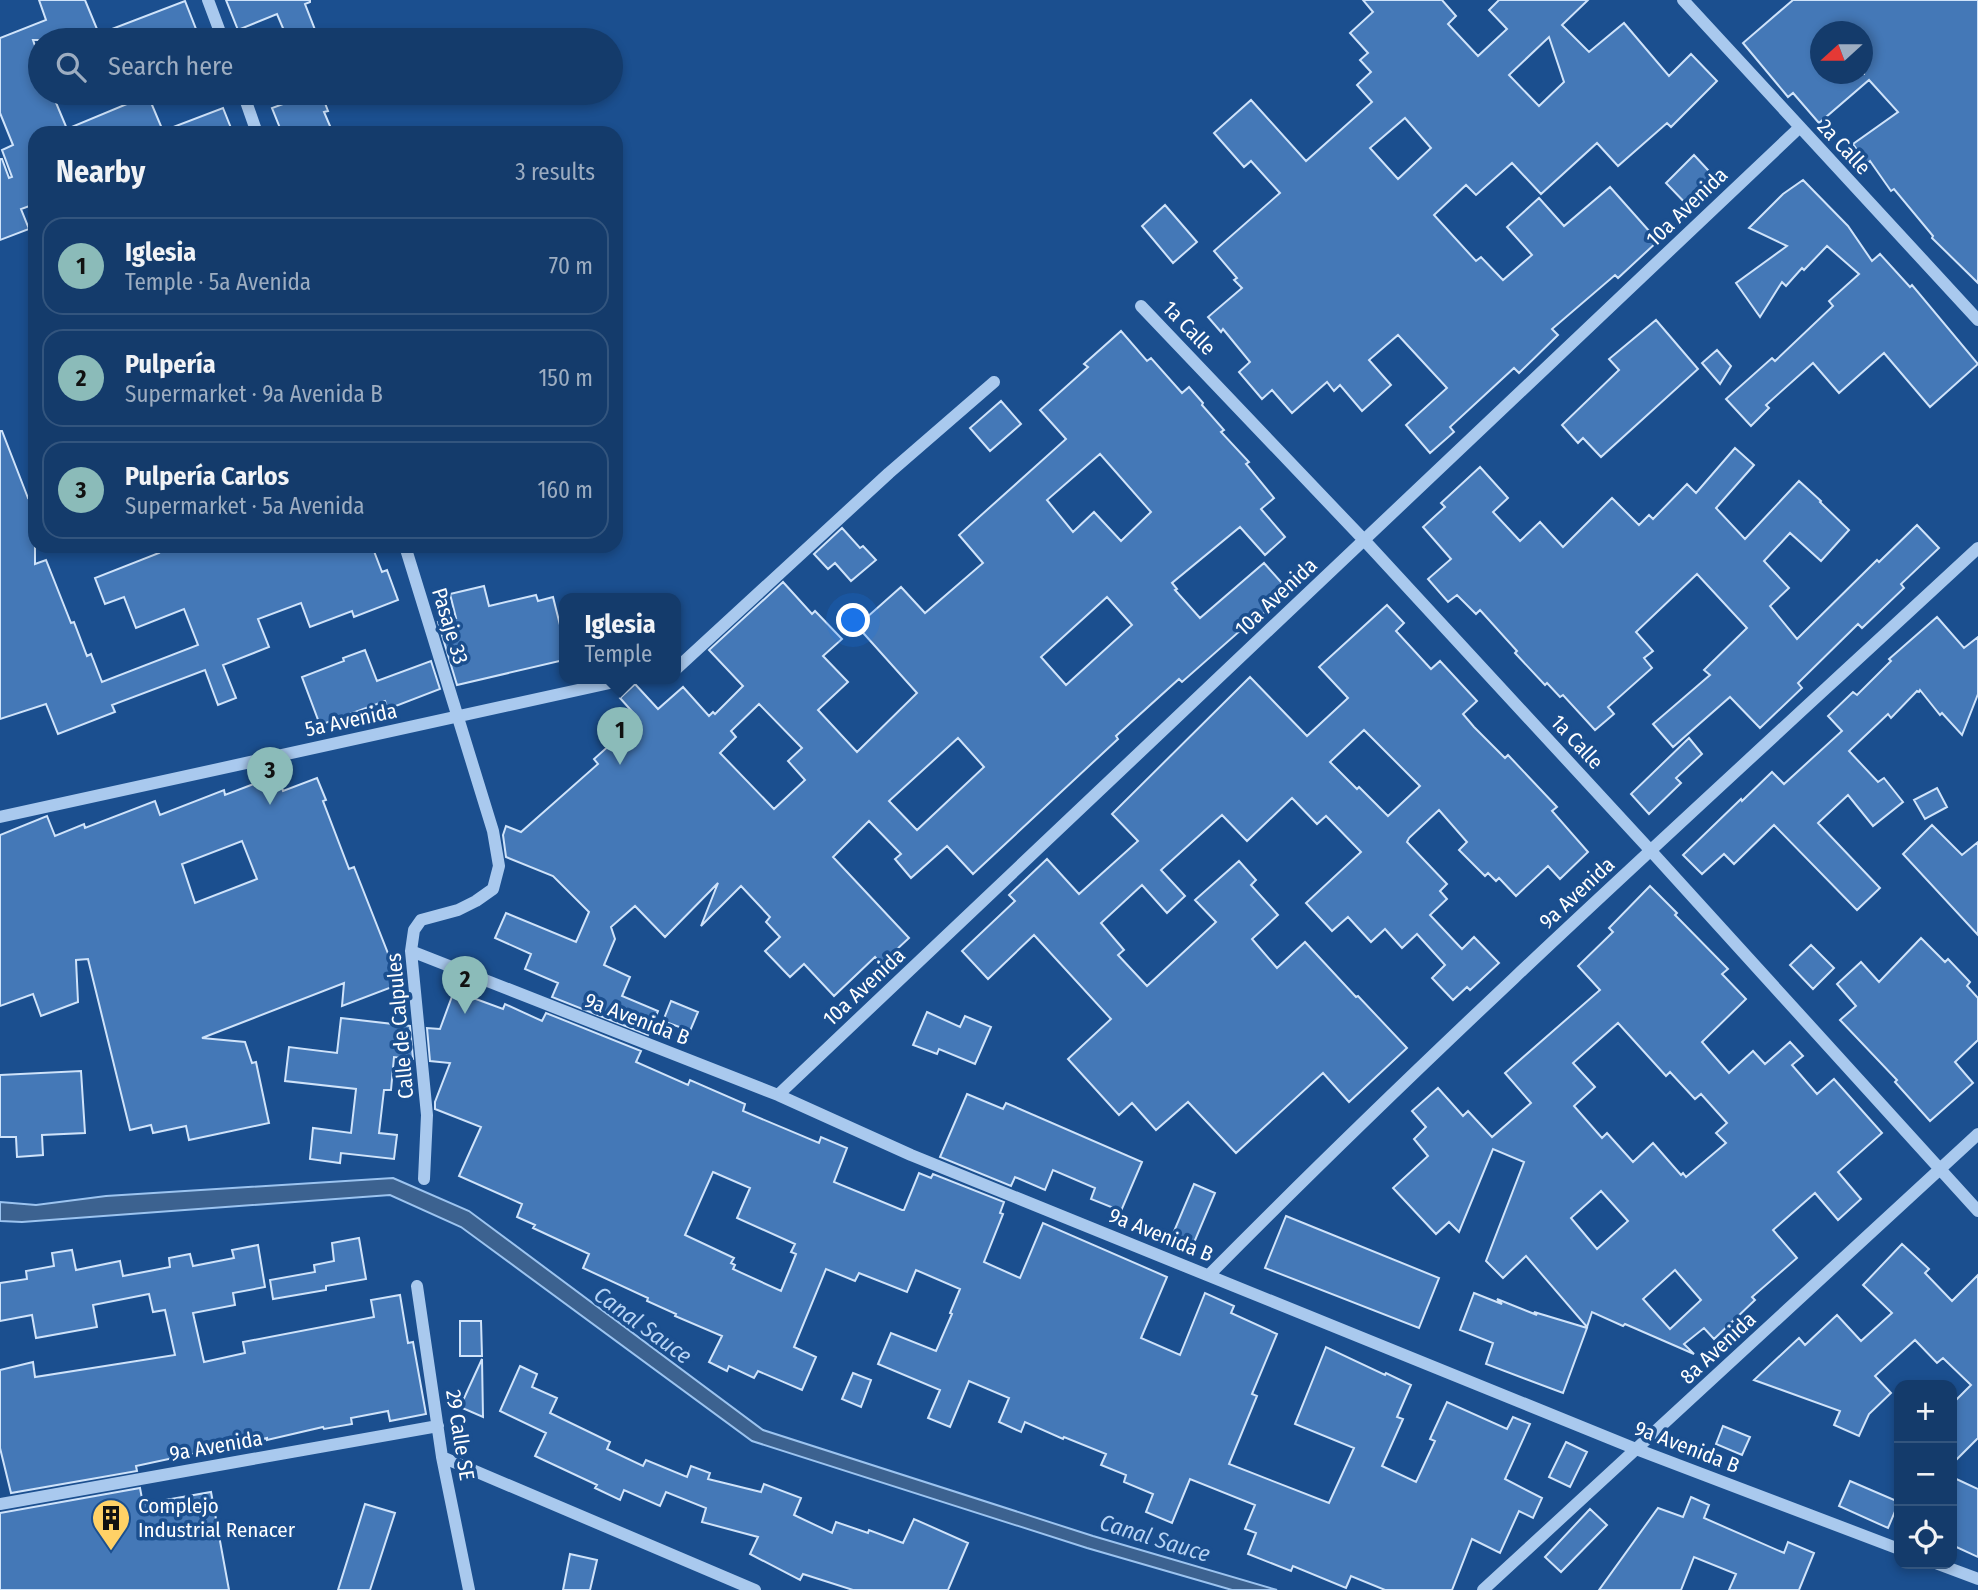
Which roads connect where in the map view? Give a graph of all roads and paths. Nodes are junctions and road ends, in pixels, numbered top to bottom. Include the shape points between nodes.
1 (208, 0) edge
2 (1682, 0) edge
3 (218, 28) edge
4 (247, 105) edge
5 (255, 126) edge
6 (1800, 127) junction
7 (1141, 306) dead end
8 (1978, 320) edge
9 (994, 382) dead end
10 (1364, 540) junction
11 (1978, 548) edge
12 (407, 553) edge
13 (681, 664) edge
14 (606, 684) edge
15 (457, 717) junction
16 (0, 817) edge
17 (1651, 851) junction
18 (411, 951) junction
19 (778, 1095) junction
20 (1978, 1134) edge
21 (1939, 1170) junction
22 (424, 1179) dead end
23 (1978, 1211) edge
24 (1209, 1275) junction
25 (417, 1286) dead end
26 (438, 1426) junction
27 (1636, 1449) junction
28 (442, 1457) junction
29 (0, 1504) edge
30 (1894, 1547) edge
31 (1951, 1569) edge
32 (1978, 1579) edge
33 (469, 1590) edge
34 (755, 1590) edge
35 (1483, 1590) edge

1 - 3 street
2 - 6 street, 2a Calle
4 - 5 street
6 - 8 street, 2a Calle
6 - 10 street, 10a Avenida
7 - 10 street, 1a Calle
9 - 13 street
10 - 17 street, 1a Calle
10 - 19 street, 10a Avenida
11 - 17 street, 9a Avenida
12 - 15 street, Pasaje 33
14 - 15 street, 5a Avenida
15 - 16 street, 5a Avenida
15 - 18 street, Calle de Calpules via 493,831 499,866 493,889 476,901 421,920 414,930
17 - 21 street, 1a Calle
17 - 24 street, 9a Avenida via 1432,1054
18 - 19 street, 9a Avenida B
18 - 22 street, Calle de Calpules via 427,1115
19 - 24 street, 9a Avenida B via 911,1155
20 - 21 street, 8a Avenida
21 - 23 street, 1a Calle
21 - 27 street, 8a Avenida
24 - 27 street, 9a Avenida B
25 - 26 street, 29 Calle SE
26 - 28 street, 29 Calle SE
26 - 29 street, 9a Avenida
27 - 30 street, 9a Avenida B
27 - 35 street, 8a Avenida
28 - 33 street, 29 Calle SE
28 - 34 street
31 - 32 street

